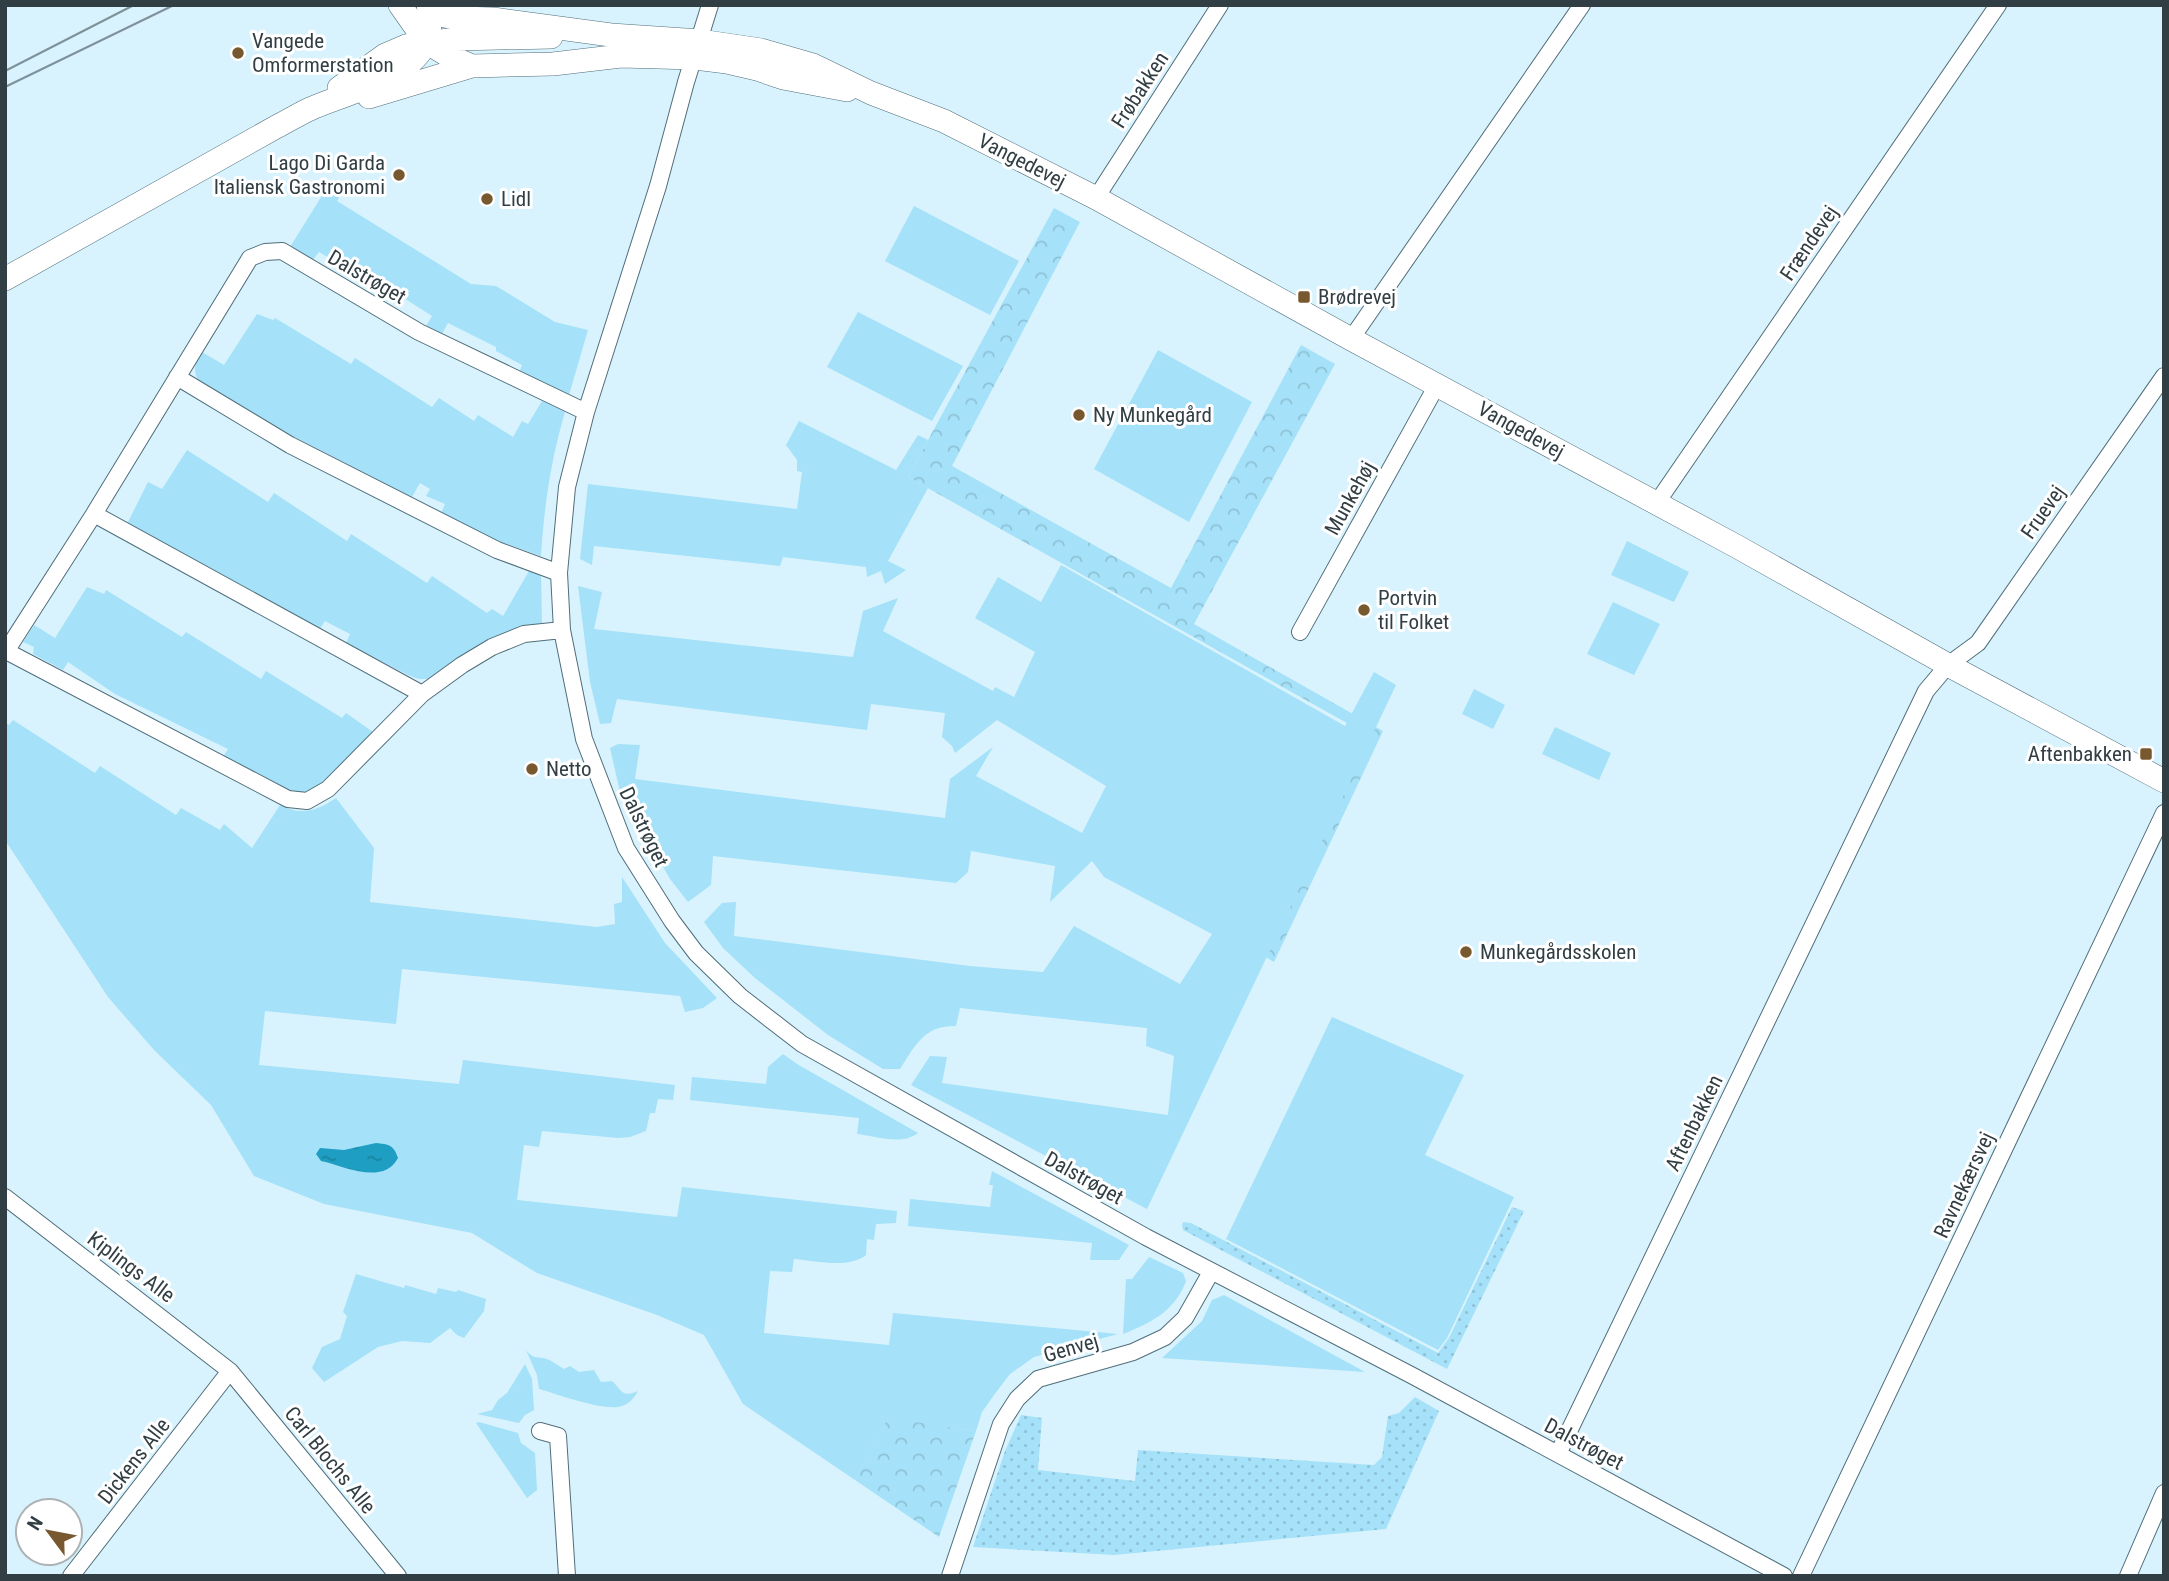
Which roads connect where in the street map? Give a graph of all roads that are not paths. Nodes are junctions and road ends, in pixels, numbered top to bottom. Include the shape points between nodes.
1 (385, 5) edge
2 (400, 5) edge
3 (710, 5) edge
4 (1220, 5) edge
5 (1582, 5) edge
6 (1998, 5) edge
7 (430, 7) edge
8 (611, 35) junction
9 (697, 50) junction
10 (430, 52) junction
11 (394, 72) junction
12 (1096, 198) junction
13 (5, 279) edge
14 (1352, 340) junction
15 (2164, 376) edge
16 (177, 377) junction
17 (1437, 385) junction
18 (586, 412) junction
19 (1656, 504) junction
20 (94, 514) junction
21 (559, 573) junction
22 (562, 630) junction
23 (1300, 632) dead end
24 (6, 652) edge
25 (1948, 665) junction
26 (422, 694) junction
27 (2164, 780) edge
28 (2164, 813) edge
29 (5, 1197) edge
30 (1211, 1272) junction
31 (230, 1371) junction
32 (540, 1431) dead end
33 (1558, 1454) junction
34 (2164, 1493) edge
35 (71, 1576) edge
36 (398, 1576) edge
37 (567, 1576) edge
38 (950, 1576) edge
39 (1784, 1576) edge
40 (1801, 1576) edge
41 (2128, 1576) edge

1 - 10 street
2 - 10 street
3 - 9 street, Dalstrøget
4 - 12 street, Frøbakken
5 - 14 street
6 - 19 street, Frændevej
7 - 8 street, Vangedevej via 445,16
7 - 10 street
8 - 9 street, Vangedevej
8 - 10 street via 472,39 458,47
9 - 10 street, Vangedevej via 553,64 472,66
9 - 12 street, Vangedevej via 807,83 871,93 944,121
9 - 18 street, Dalstrøget
10 - 11 street
10 - 11 street
11 - 13 street via 308,110
12 - 14 street, Vangedevej
14 - 17 street, Vangedevej
15 - 25 street, Fruevej via 1978,643
16 - 18 street, Dalstrøget via 250,258 282,251 419,332
16 - 20 street, Dalstrøget
16 - 21 street via 302,451 497,550
17 - 19 street, Vangedevej
17 - 23 street, Munkehøj
18 - 21 street, Dalstrøget via 567,487
19 - 25 street, Vangedevej
20 - 24 street, Dalstrøget
20 - 26 street
21 - 22 street, Dalstrøget
22 - 26 street, Dalstrøget via 524,634 492,647
22 - 30 street, Dalstrøget via 584,739 616,824 671,921 696,953 740,996 802,1044
24 - 26 street, Dalstrøget via 288,799 307,801 331,787
25 - 27 street, Vangedevej
25 - 33 street, Aftenbakken via 1926,691
28 - 40 street, Ravnekærsvej
29 - 31 street, Kiplings Alle
30 - 33 street, Dalstrøget
30 - 38 street, Genvej via 1185,1318 1165,1337 1132,1352 1038,1379 1017,1399 1001,1424
31 - 35 street, Dickens Alle
31 - 36 street, Carl Blochs Alle
32 - 37 street via 558,1436
33 - 39 street, Dalstrøget
34 - 41 street

